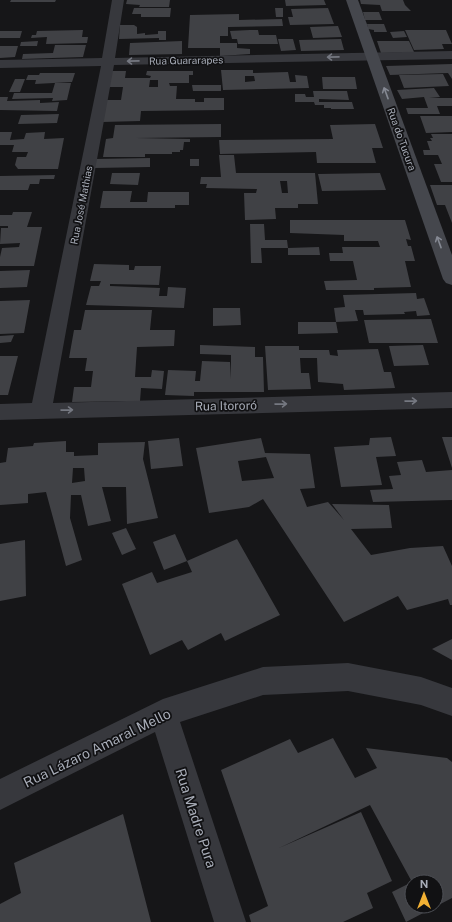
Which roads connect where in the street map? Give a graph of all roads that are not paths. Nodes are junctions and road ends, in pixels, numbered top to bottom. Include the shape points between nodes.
1 (118, 0) edge
2 (352, 0) edge
3 (452, 55) edge
4 (372, 56) junction
5 (108, 62) junction
6 (0, 64) edge
7 (452, 279) edge
8 (452, 400) edge
9 (41, 410) junction
10 (0, 412) edge
11 (452, 702) edge
12 (163, 713) junction
13 (0, 795) edge
14 (230, 922) edge

1 - 5 street, Rua José Mathias
2 - 4 main road, Rua do Tucura
3 - 4 street, Rua Guararapes
4 -> 5 street, Rua Guararapes
7 -> 4 main road, Rua do Tucura
5 - 6 street, Rua Guararapes
5 - 9 street, Rua José Mathias
9 -> 8 street, Rua Itororó
9 - 10 street, Rua Itororó
11 - 12 street, Rua Lázaro Amaral Mello via 421,691 348,677 263,680
12 - 13 street, Rua Lázaro Amaral Mello
12 - 14 street, Rua Madre Pura

